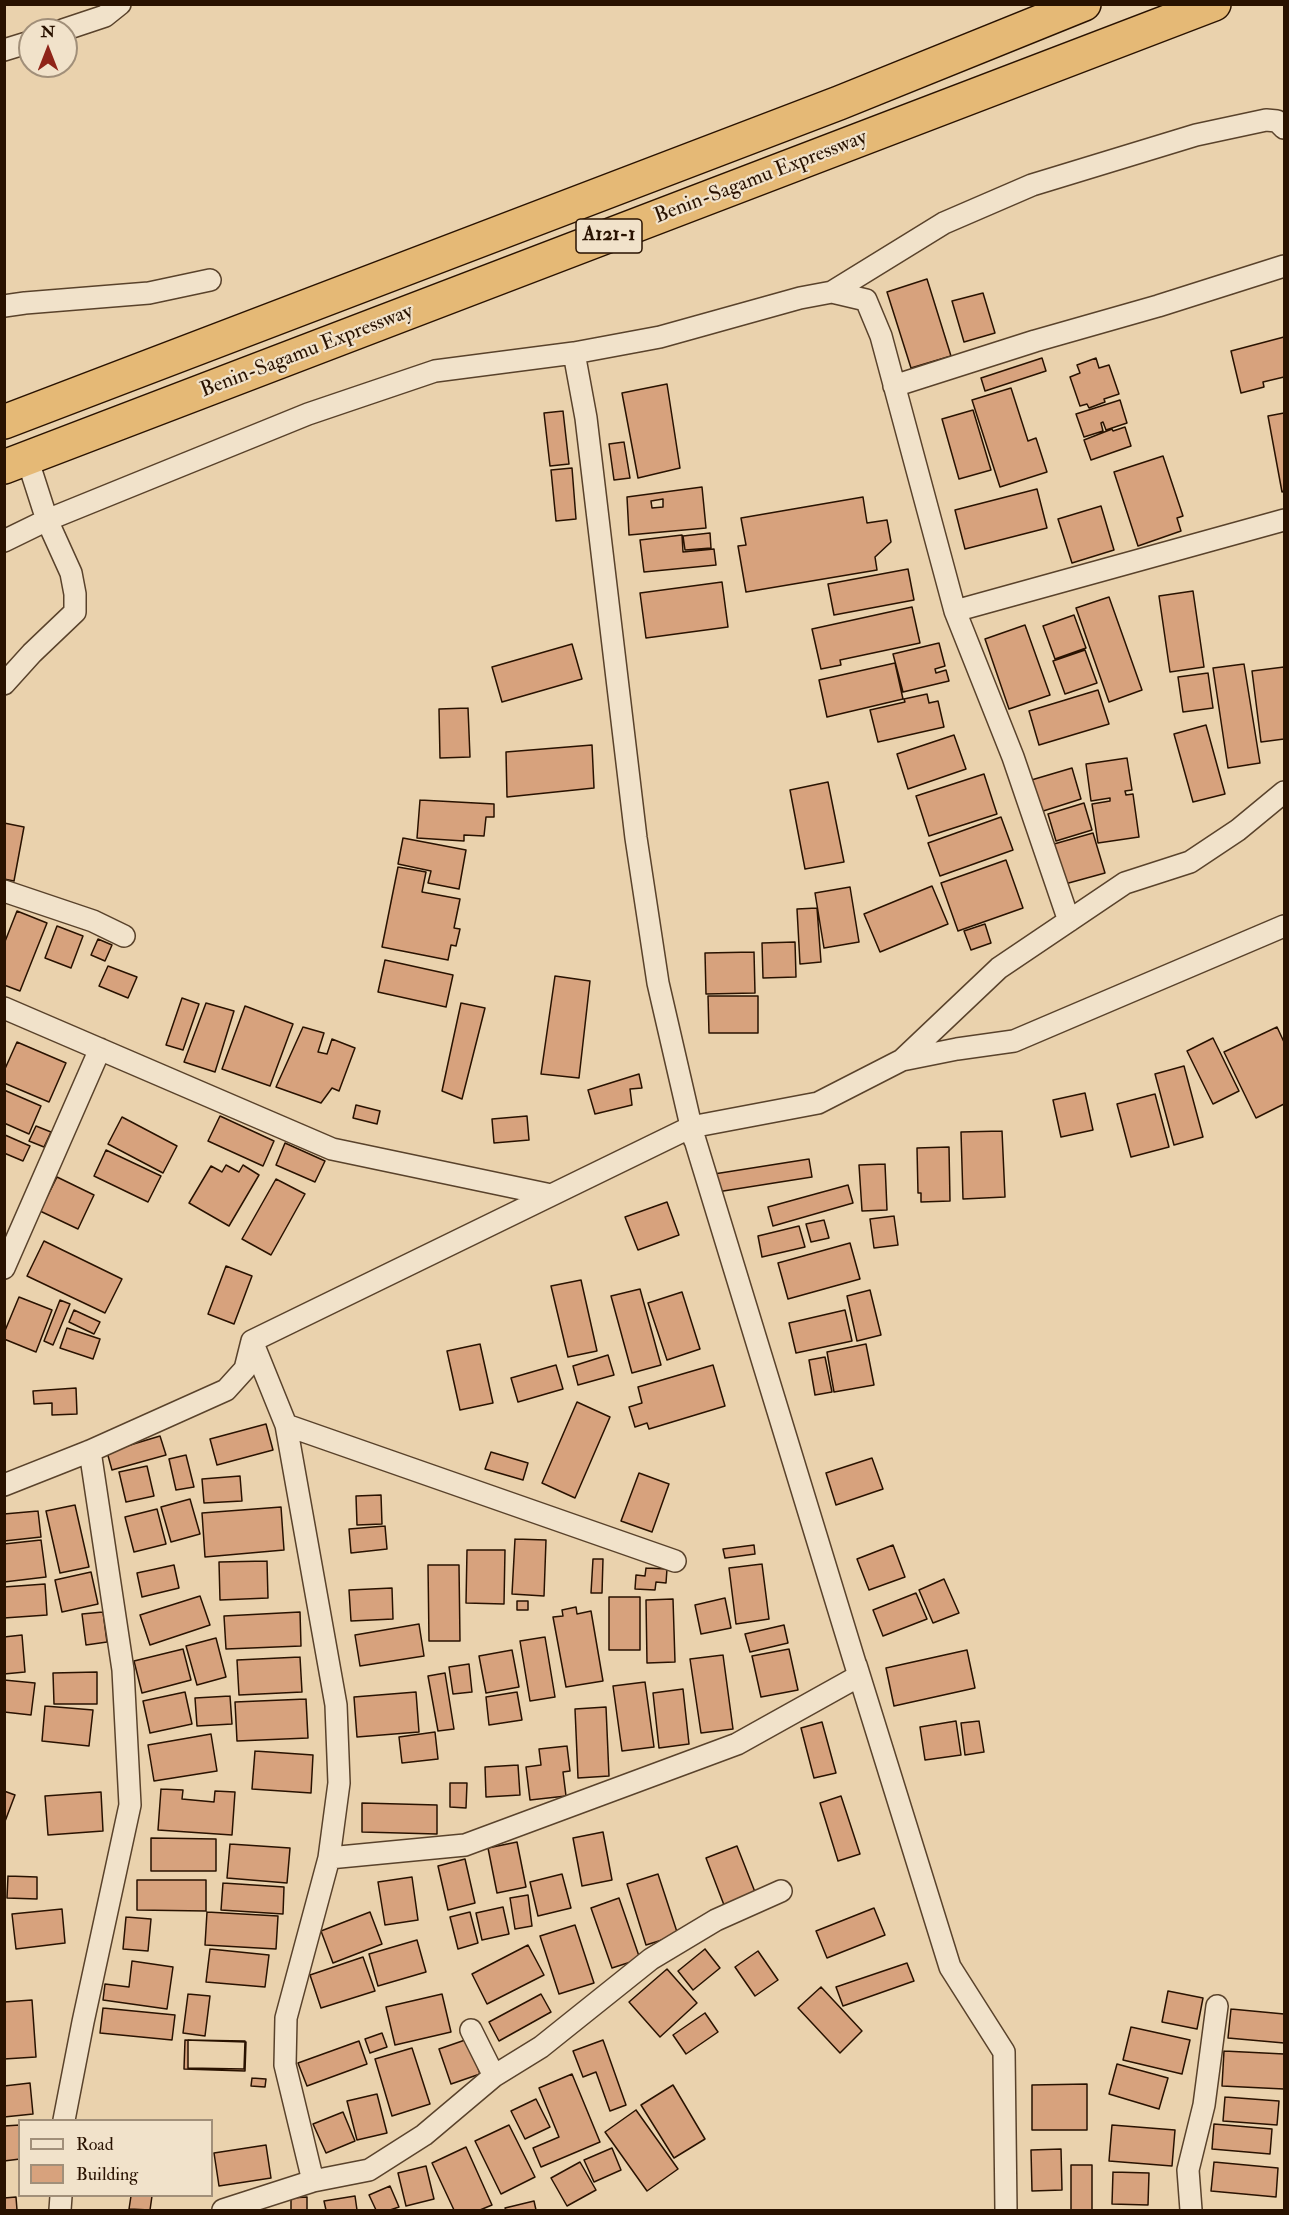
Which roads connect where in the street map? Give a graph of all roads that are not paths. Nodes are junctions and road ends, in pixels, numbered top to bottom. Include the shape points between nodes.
1 (1084, 4) edge
2 (1214, 4) edge
3 (120, 6) edge
4 (78, 25) edge
5 (1284, 128) edge
6 (1284, 266) edge
7 (210, 280) dead end
8 (832, 292) junction
9 (4, 306) edge
10 (574, 353) junction
11 (894, 386) junction
12 (4, 422) edge
13 (16, 463) edge
14 (47, 520) junction
15 (1284, 520) edge
16 (4, 542) edge
17 (955, 611) junction
18 (4, 684) edge
19 (1284, 792) edge
20 (4, 891) edge
21 (1069, 921) junction
22 (1284, 926) edge
23 (124, 936) dead end
24 (4, 1008) edge
25 (100, 1049) junction
26 (902, 1060) junction
27 (691, 1126) junction
28 (551, 1195) junction
29 (4, 1268) edge
30 (252, 1341) junction
31 (286, 1425) junction
32 (90, 1451) junction
33 (4, 1485) edge
34 (675, 1561) dead end
35 (857, 1671) junction
36 (329, 1858) junction
37 (781, 1891) dead end
38 (1216, 2006) dead end
39 (471, 2030) dead end
40 (494, 2076) junction
41 (64, 2119) edge
42 (313, 2181) junction
43 (223, 2211) edge
44 (1006, 2211) edge
45 (1191, 2211) edge

1 - 12 highway, Benin-Sagamu Expressway / A121-1 via 828,108
2 - 13 highway, Benin-Sagamu Expressway / A121-1
3 - 4 street
5 - 8 street via 1277,121 1266,120 1196,135 1032,185 944,223
6 - 11 street
7 - 9 street via 149,293
8 - 10 street via 660,337
8 - 11 street via 866,300 881,336
10 - 14 street via 435,371 308,414
10 - 27 street via 599,445 635,760
11 - 17 street
13 - 14 street
14 - 16 street
14 - 18 street via 71,573 75,612
15 - 17 street
17 - 21 street via 1013,757
19 - 21 street via 1238,830 1190,862 1125,883
20 - 23 street via 93,921
21 - 26 street via 999,968
22 - 26 street via 1014,1041
24 - 25 street
25 - 28 street via 332,1149
25 - 29 street
26 - 27 street via 818,1103
27 - 28 street
27 - 35 street
28 - 30 street
30 - 31 street
30 - 32 street via 245,1369 225,1390
31 - 34 street
31 - 36 street via 336,1705 339,1783
32 - 33 street
32 - 41 street via 123,1670 130,1805
35 - 36 street via 737,1744 465,1845
35 - 44 street via 950,1967 1004,2052
36 - 42 street via 286,2018 285,2065
37 - 40 street via 716,1920 651,1959 541,2047
38 - 45 street via 1204,2105 1188,2170
39 - 40 street
40 - 42 street via 424,2135 369,2170
42 - 43 street

